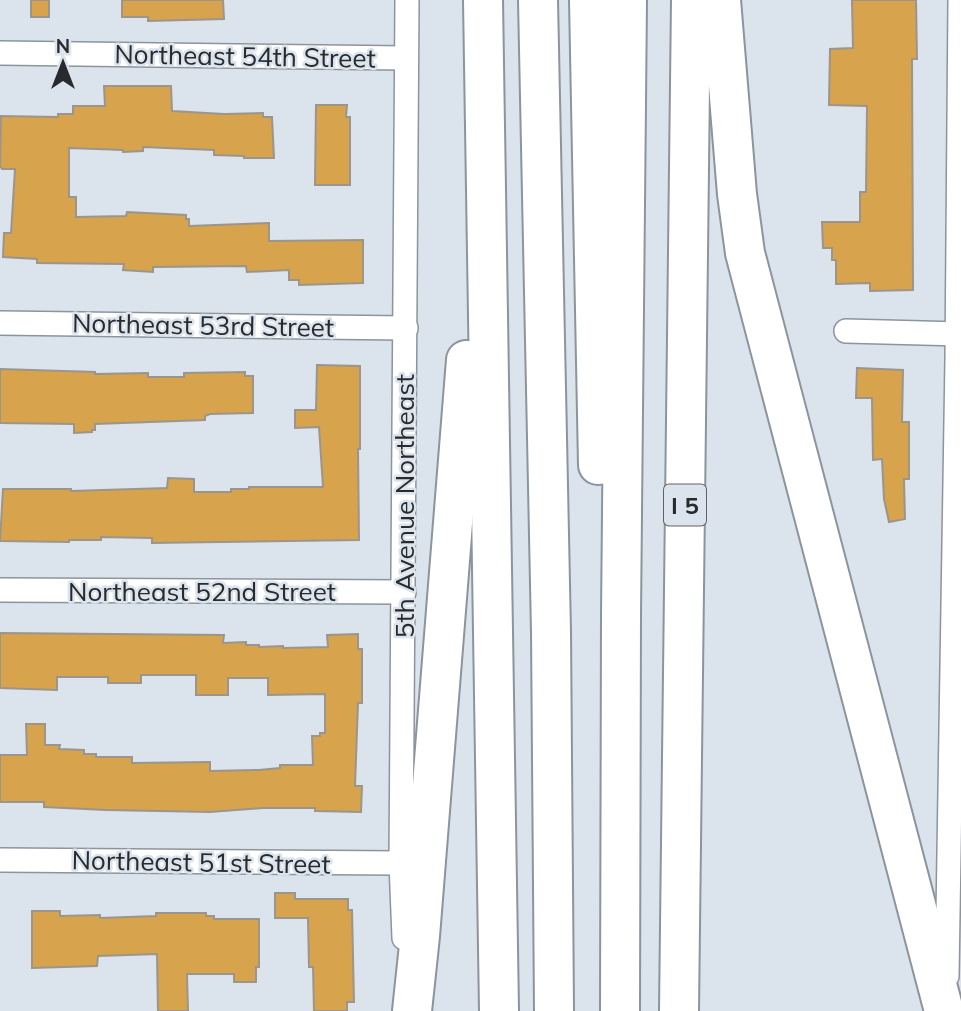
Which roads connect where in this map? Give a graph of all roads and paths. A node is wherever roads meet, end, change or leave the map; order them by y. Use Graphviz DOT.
graph roads {
  1 [pos="407,0"];
  2 [pos="538,0"];
  3 [pos="589,0"];
  4 [pos="627,0"];
  5 [pos="691,0"];
  6 [pos="721,0"];
  7 [pos="960,0"];
  8 [pos="483,8"];
  9 [pos="0,53"];
  10 [pos="406,58"];
  11 [pos="0,323"];
  12 [pos="406,328"];
  13 [pos="846,331"];
  14 [pos="959,334"];
  15 [pos="0,590"];
  16 [pos="404,592"];
  17 [pos="621,616"];
  18 [pos="0,860"];
  19 [pos="401,863"];
  20 [pos="410,1011"];
  21 [pos="499,1011"];
  22 [pos="554,1011"];
  23 [pos="620,1011"];
  24 [pos="679,1011"];
  25 [pos="945,1011"];
  1 -- 10 [label="street, 5th Avenue Northeast"];
  2 -- 22 [label="highway"];
  3 -- 17 [label="highway"];
  4 -- 17 [label="highway"];
  5 -- 24 [label="highway, I 5"];
  6 -- 25 [label="highway"];
  7 -- 14 [label="street"];
  8 -- 20 [label="highway"];
  8 -- 21 [label="highway"];
  9 -- 10 [label="street, Northeast 54th Street"];
  10 -- 12 [label="street, 5th Avenue Northeast"];
  11 -- 12 [label="street, Northeast 53rd Street"];
  12 -- 16 [label="street, 5th Avenue Northeast"];
  13 -- 14 [label="street"];
  14 -- 25 [label="street"];
  15 -- 16 [label="street, Northeast 52nd Street"];
  16 -- 19 [label="street, 5th Avenue Northeast"];
  17 -- 23 [label="highway"];
  18 -- 19 [label="street, Northeast 51st Street"];
  19 -- 20 [label="street, 5th Avenue Northeast"];
}
